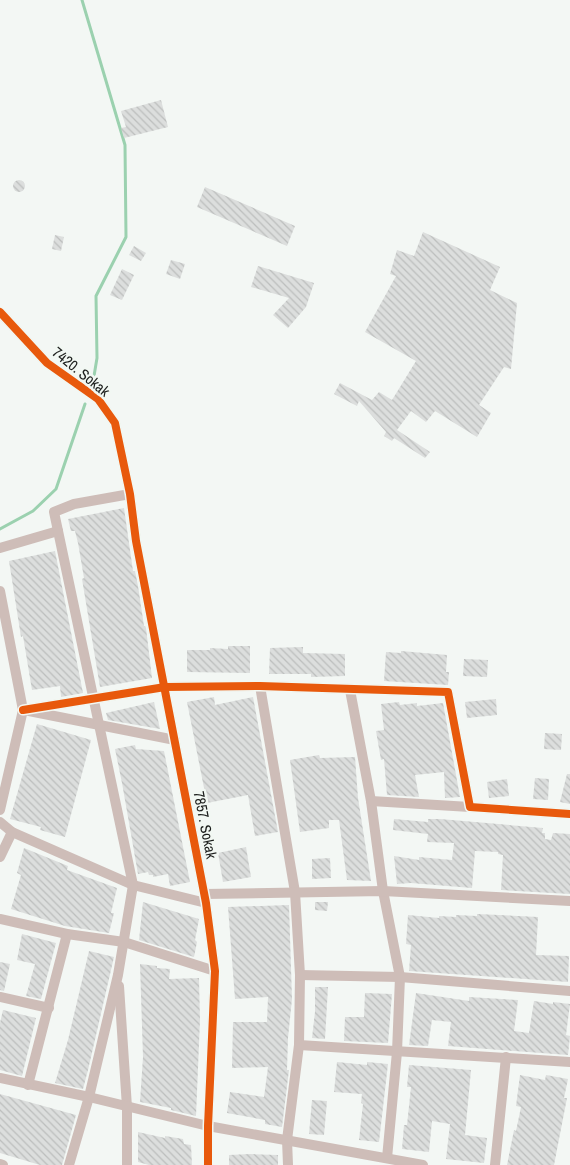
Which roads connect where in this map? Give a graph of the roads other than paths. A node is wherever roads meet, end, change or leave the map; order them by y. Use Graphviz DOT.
graph roads {
  1 [pos="0,312"];
  2 [pos="130,494"];
  3 [pos="58,531"];
  4 [pos="0,548"];
  5 [pos="0,591"];
  6 [pos="260,686"];
  7 [pos="165,687"];
  8 [pos="350,690"];
  9 [pos="93,698"];
  10 [pos="22,710"];
  11 [pos="100,725"];
  12 [pos="175,740"];
  13 [pos="371,801"];
  14 [pos="470,807"];
  15 [pos="0,810"];
  16 [pos="570,814"];
  17 [pos="0,822"];
  18 [pos="12,832"];
  19 [pos="0,857"];
  20 [pos="133,886"];
  21 [pos="383,891"];
  22 [pos="295,892"];
  23 [pos="205,899"];
  24 [pos="570,901"];
  25 [pos="0,919"];
  26 [pos="67,934"];
  27 [pos="124,942"];
  28 [pos="215,971"];
  29 [pos="118,975"];
  30 [pos="300,975"];
  31 [pos="400,977"];
  32 [pos="570,991"];
  33 [pos="0,997"];
  34 [pos="49,1008"];
  35 [pos="299,1045"];
  36 [pos="397,1052"];
  37 [pos="506,1057"];
  38 [pos="570,1062"];
  39 [pos="0,1078"];
  40 [pos="28,1085"];
  41 [pos="89,1097"];
  42 [pos="127,1107"];
  43 [pos="208,1126"];
  44 [pos="287,1140"];
  45 [pos="387,1158"];
  46 [pos="69,1165"];
  47 [pos="127,1165"];
  48 [pos="208,1165"];
  49 [pos="288,1165"];
  50 [pos="423,1165"];
  51 [pos="495,1165"];
  1 -- 2 [label="street, 7420. Sokak"];
  2 -- 3 [label="street"];
  2 -- 7 [label="street, 7857. Sokak"];
  3 -- 4 [label="street"];
  3 -- 9 [label="street"];
  5 -- 10 [label="street"];
  6 -- 7 [label="street"];
  6 -- 8 [label="street"];
  6 -- 22 [label="street"];
  7 -- 9 [label="street"];
  7 -- 12 [label="street, 7857. Sokak"];
  8 -- 13 [label="street"];
  8 -- 14 [label="street"];
  9 -- 10 [label="street"];
  9 -- 11 [label="street"];
  10 -- 11 [label="street"];
  10 -- 15 [label="street"];
  11 -- 12 [label="street"];
  11 -- 20 [label="street"];
  12 -- 23 [label="street, 7857. Sokak"];
  13 -- 14 [label="street"];
  13 -- 21 [label="street"];
  14 -- 16 [label="street"];
  17 -- 18 [label="street"];
  18 -- 19 [label="street"];
  18 -- 20 [label="street"];
  20 -- 23 [label="street"];
  20 -- 27 [label="street"];
  21 -- 22 [label="street"];
  21 -- 24 [label="street"];
  21 -- 31 [label="street"];
  22 -- 23 [label="street"];
  22 -- 30 [label="street"];
  23 -- 28 [label="street, 7857. Sokak"];
  25 -- 26 [label="street"];
  26 -- 27 [label="street"];
  26 -- 34 [label="street"];
  27 -- 28 [label="street"];
  27 -- 29 [label="street"];
  28 -- 43 [label="street, 7857. Sokak"];
  29 -- 41 [label="street"];
  29 -- 42 [label="street"];
  30 -- 31 [label="street"];
  30 -- 35 [label="street"];
  31 -- 32 [label="street"];
  31 -- 36 [label="street"];
  33 -- 34 [label="street"];
  34 -- 40 [label="street"];
  35 -- 36 [label="street"];
  35 -- 44 [label="street"];
  36 -- 37 [label="street"];
  36 -- 45 [label="street"];
  37 -- 38 [label="street"];
  37 -- 51 [label="street"];
  39 -- 40 [label="street"];
  40 -- 41 [label="street"];
  41 -- 42 [label="street"];
  41 -- 46 [label="street"];
  42 -- 43 [label="street"];
  42 -- 47 [label="street"];
  43 -- 44 [label="street"];
  43 -- 48 [label="street, 7857. Sokak"];
  44 -- 45 [label="street"];
  44 -- 49 [label="street"];
  45 -- 50 [label="street"];
}
